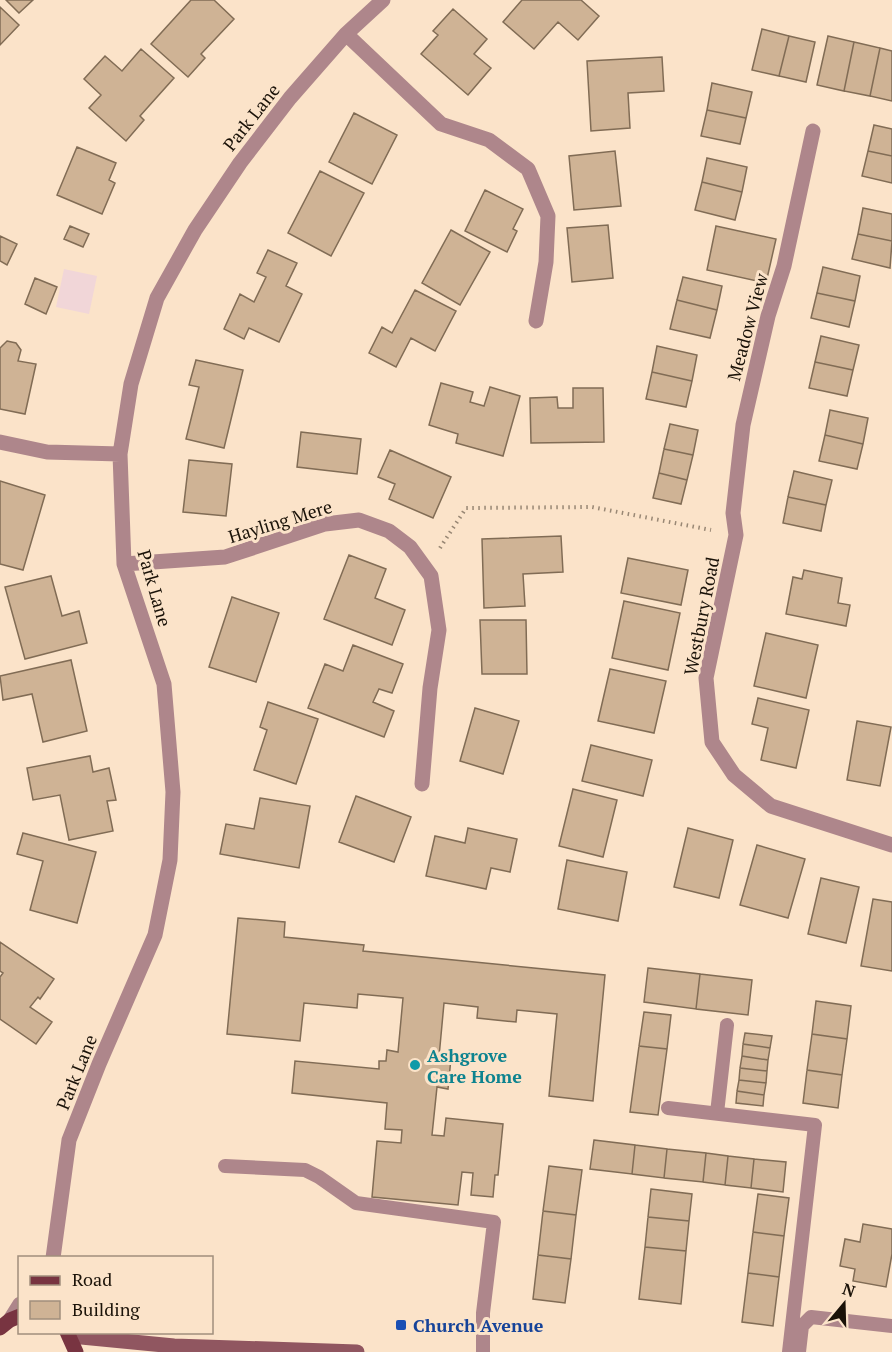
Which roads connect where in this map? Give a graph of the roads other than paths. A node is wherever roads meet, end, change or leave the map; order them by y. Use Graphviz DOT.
graph roads {
  1 [pos="382,0"];
  2 [pos="346,34"];
  3 [pos="813,131"];
  4 [pos="536,321"];
  5 [pos="0,442"];
  6 [pos="120,454"];
  7 [pos="736,535"];
  8 [pos="124,564"];
  9 [pos="422,784"];
  10 [pos="892,845"];
  11 [pos="727,1025"];
  12 [pos="668,1107"];
  13 [pos="717,1113"];
  14 [pos="225,1166"];
  15 [pos="51,1254"];
  16 [pos="18,1307"];
  17 [pos="10,1321"];
  18 [pos="892,1326"];
  19 [pos="69,1334"];
  20 [pos="174,1346"];
  21 [pos="76,1352"];
  22 [pos="152,1352"];
  23 [pos="357,1352"];
  24 [pos="483,1352"];
  25 [pos="789,1352"];
  26 [pos="799,1352"];
  1 -- 2 [label="street, Park Lane"];
  2 -- 4 [label="street"];
  2 -- 6 [label="street, Park Lane"];
  3 -- 7 [label="street, Meadow View"];
  5 -- 6 [label="street"];
  6 -- 8 [label="street, Park Lane"];
  7 -- 10 [label="street, Westbury Road"];
  8 -- 9 [label="street, Hayling Mere"];
  8 -- 15 [label="street, Park Lane"];
  11 -- 13 [label="lane"];
  12 -- 13 [label="lane"];
  13 -- 25 [label="lane"];
  14 -- 24 [label="lane"];
  16 -- 17 [label="street"];
  18 -- 26 [label="lane"];
  19 -- 20 [label="street"];
  19 -- 21 [label="main road"];
  20 -- 22 [label="street"];
  20 -- 23 [label="street"];
}
